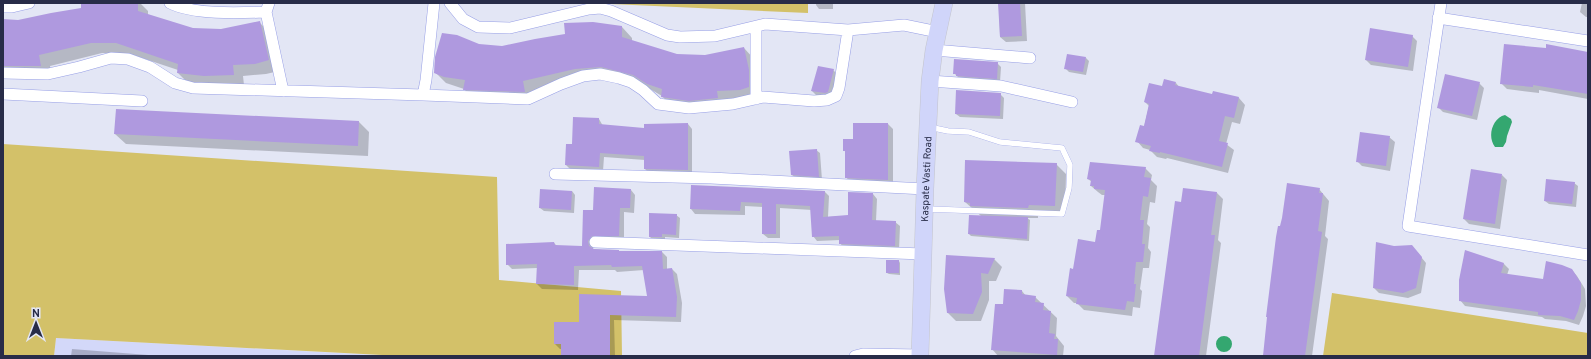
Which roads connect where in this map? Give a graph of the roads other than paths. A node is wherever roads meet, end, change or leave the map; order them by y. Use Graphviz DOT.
graph roads {
  1 [pos="29,3"];
  2 [pos="170,3"];
  3 [pos="434,3"];
  4 [pos="450,3"];
  5 [pos="944,3"];
  6 [pos="1441,3"];
  7 [pos="3,7"];
  8 [pos="268,8"];
  9 [pos="1438,18"];
  10 [pos="756,27"];
  11 [pos="848,30"];
  12 [pos="938,32"];
  13 [pos="1588,42"];
  14 [pos="934,50"];
  15 [pos="1030,58"];
  16 [pos="3,73"];
  17 [pos="930,81"];
  18 [pos="283,92"];
  19 [pos="3,94"];
  20 [pos="423,95"];
  21 [pos="756,99"];
  22 [pos="142,101"];
  23 [pos="1072,102"];
  24 [pos="929,127"];
  25 [pos="555,174"];
  26 [pos="925,189"];
  27 [pos="924,209"];
  28 [pos="595,242"];
  29 [pos="923,254"];
  30 [pos="1588,255"];
  31 [pos="855,356"];
  32 [pos="920,356"];
  1 -- 7 [label="street"];
  2 -- 8 [label="street"];
  3 -- 20 [label="street"];
  4 -- 10 [label="street"];
  5 -- 12 [label="main road, Kaspate Vasti Road"];
  6 -- 9 [label="street"];
  8 -- 18 [label="street"];
  9 -- 13 [label="street"];
  9 -- 30 [label="street"];
  10 -- 11 [label="street"];
  10 -- 21 [label="street"];
  11 -- 12 [label="street"];
  11 -- 21 [label="street"];
  12 -- 14 [label="main road, Kaspate Vasti Road"];
  14 -- 15 [label="street"];
  14 -- 17 [label="main road, Kaspate Vasti Road"];
  16 -- 18 [label="street"];
  17 -- 23 [label="street"];
  17 -- 24 [label="main road, Kaspate Vasti Road"];
  18 -- 20 [label="street"];
  19 -- 22 [label="street"];
  20 -- 21 [label="street"];
  24 -- 26 [label="main road, Kaspate Vasti Road"];
  24 -- 27 [label="lane"];
  25 -- 26 [label="street"];
  26 -- 27 [label="main road, Kaspate Vasti Road"];
  27 -- 29 [label="main road, Kaspate Vasti Road"];
  28 -- 29 [label="street"];
  29 -- 32 [label="main road, Kaspate Vasti Road"];
  31 -- 32 [label="street"];
}
